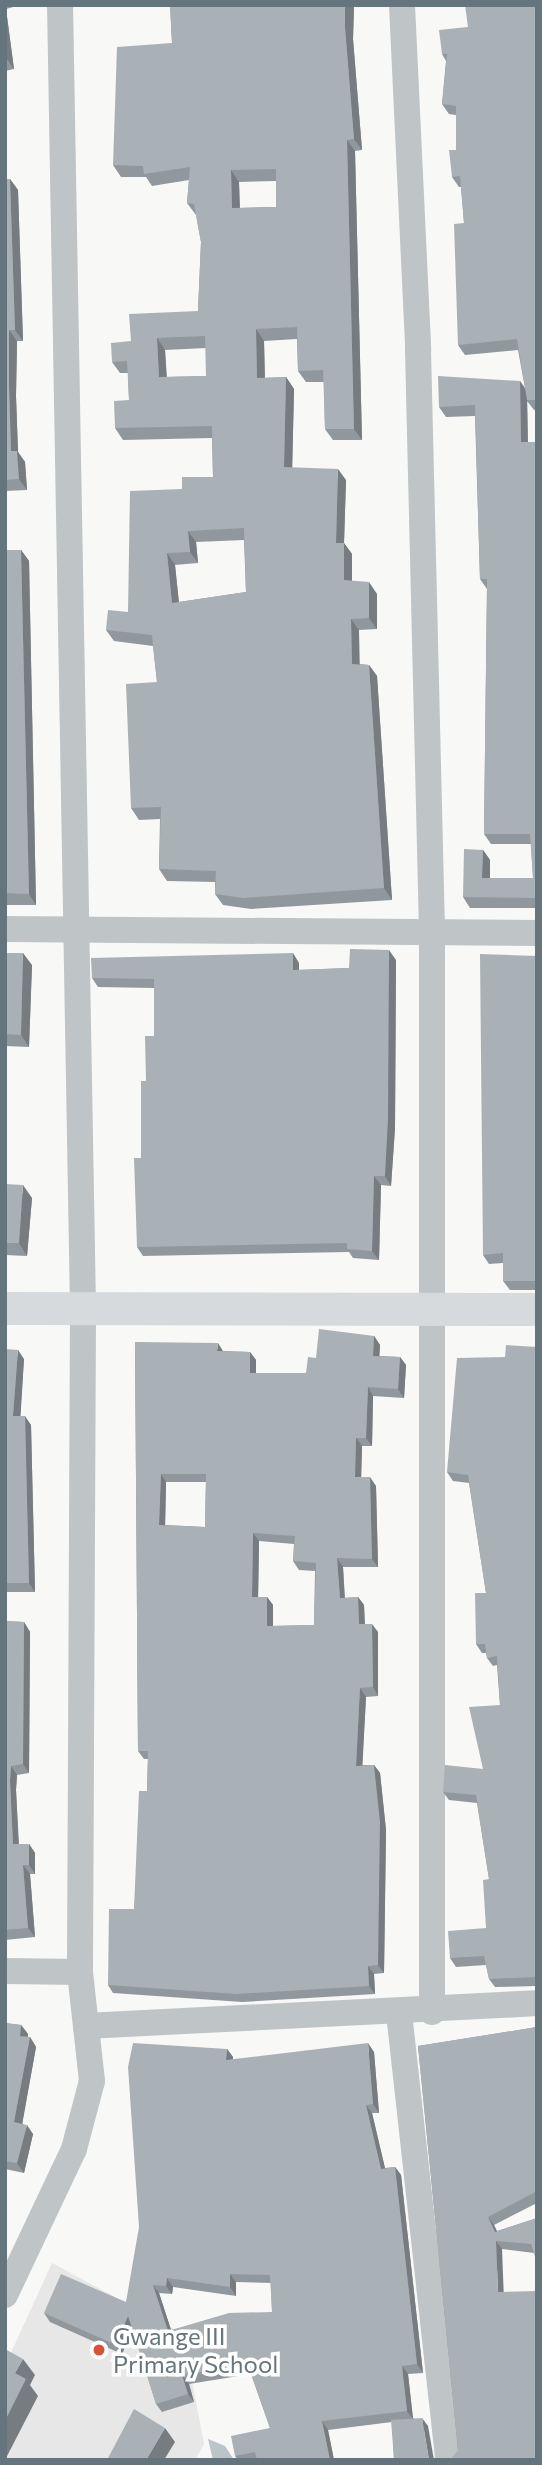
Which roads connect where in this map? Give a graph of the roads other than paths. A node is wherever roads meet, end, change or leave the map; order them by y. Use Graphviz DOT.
graph roads {
  1 [pos="60,5"];
  2 [pos="402,5"];
  3 [pos="5,929"];
  4 [pos="76,930"];
  5 [pos="432,932"];
  6 [pos="537,933"];
  7 [pos="5,1308"];
  8 [pos="83,1308"];
  9 [pos="432,1308"];
  10 [pos="537,1308"];
  11 [pos="5,1971"];
  12 [pos="80,1972"];
  13 [pos="537,2003"];
  14 [pos="432,2012"];
  15 [pos="400,2013"];
  16 [pos="86,2026"];
  17 [pos="5,2295"];
  18 [pos="448,2460"];
  1 -- 4 [label="street"];
  2 -- 5 [label="street"];
  3 -- 4 [label="street"];
  4 -- 5 [label="street"];
  4 -- 8 [label="street"];
  5 -- 6 [label="street"];
  5 -- 9 [label="street"];
  7 -- 8 [label="main road"];
  8 -- 9 [label="main road"];
  8 -- 12 [label="street"];
  9 -- 10 [label="main road"];
  9 -- 14 [label="street"];
  11 -- 12 [label="street"];
  12 -- 16 [label="street"];
  13 -- 14 [label="street"];
  14 -- 15 [label="street"];
  15 -- 16 [label="street"];
  15 -- 18 [label="street"];
  16 -- 17 [label="street"];
}
